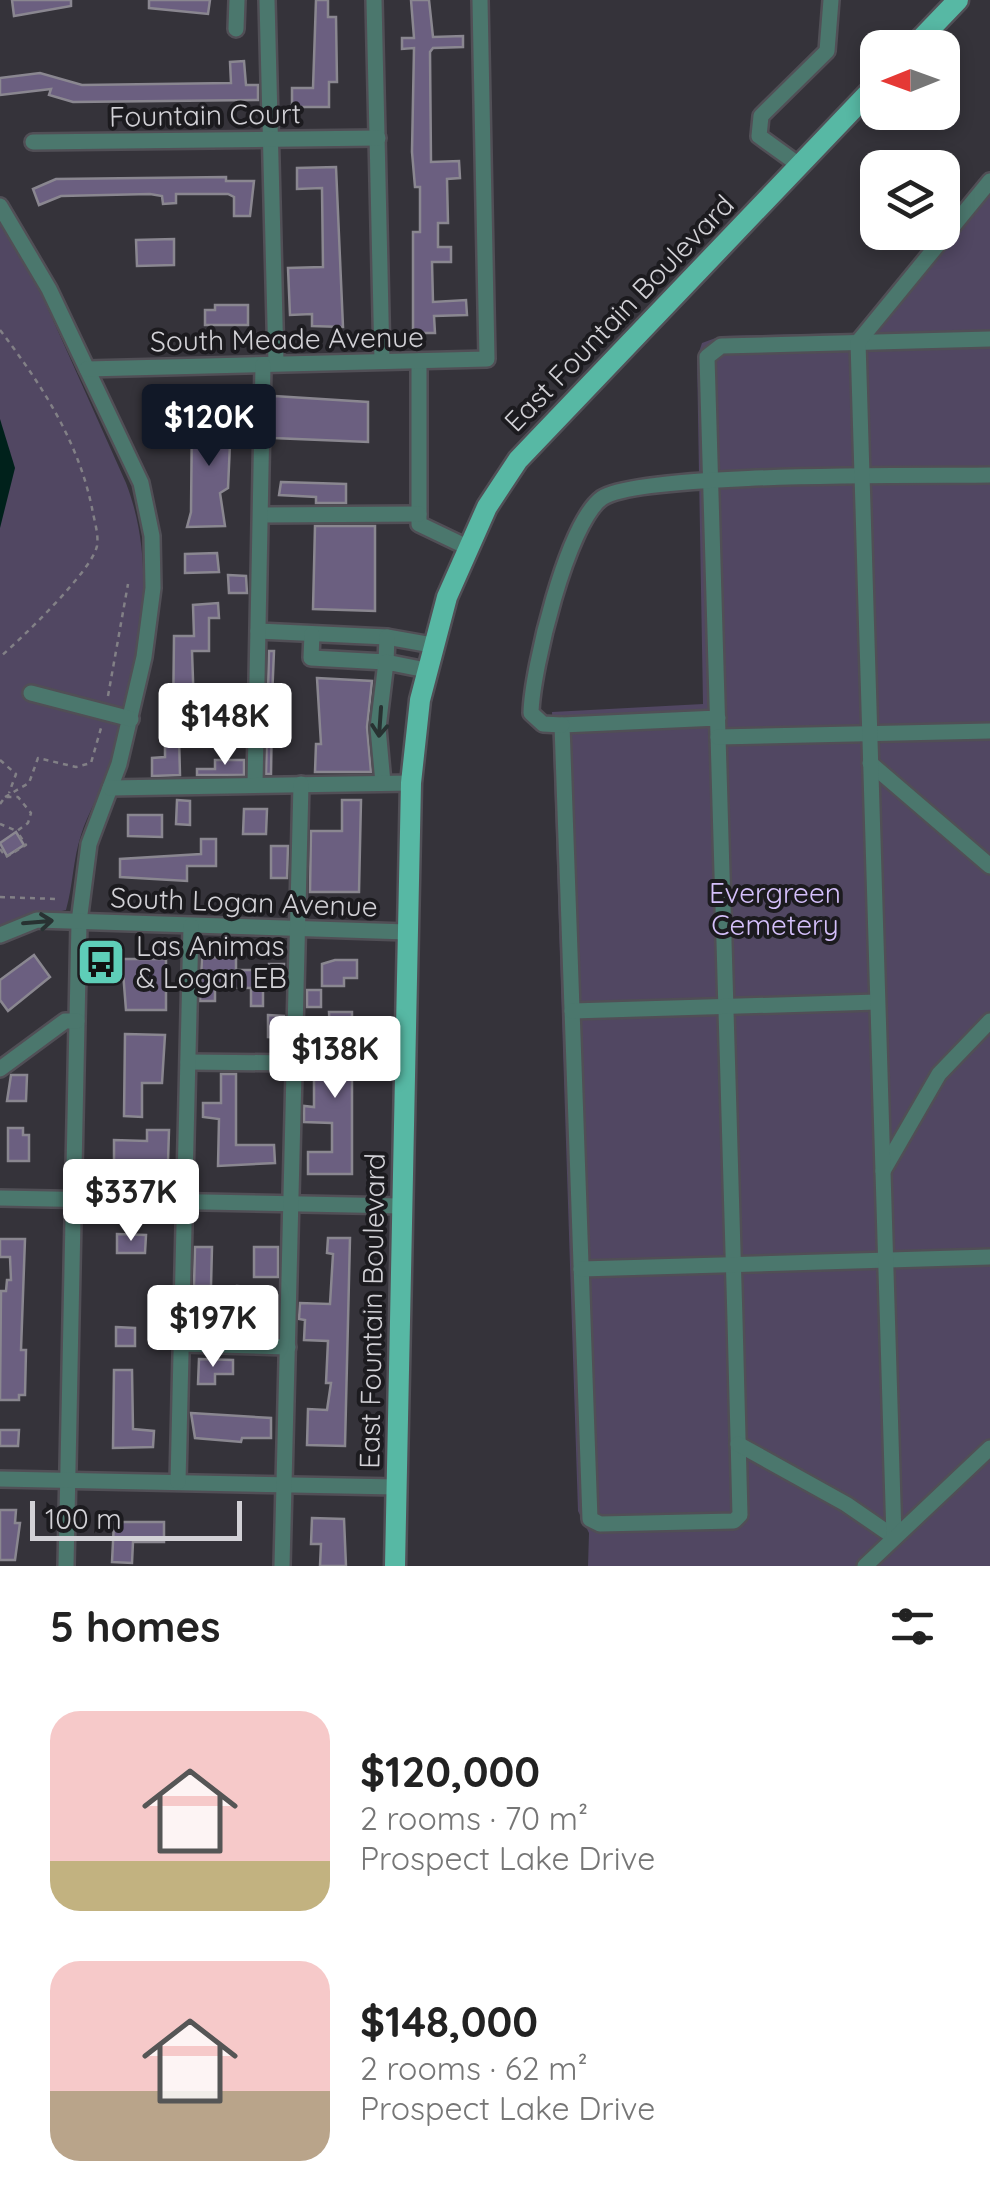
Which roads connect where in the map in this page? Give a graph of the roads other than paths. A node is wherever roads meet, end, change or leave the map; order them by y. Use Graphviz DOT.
graph roads {
  1 [pos="236,0"];
  2 [pos="268,0"];
  3 [pos="374,0"];
  4 [pos="480,0"];
  5 [pos="832,0"];
  6 [pos="958,0"];
  7 [pos="236,29"];
  8 [pos="929,30"];
  9 [pos="860,101"];
  10 [pos="378,138"];
  11 [pos="271,139"];
  12 [pos="33,142"];
  13 [pos="799,164"];
  14 [pos="990,181"];
  15 [pos="0,206"];
  16 [pos="990,339"];
  17 [pos="858,342"];
  18 [pos="382,361"];
  19 [pos="419,361"];
  20 [pos="270,364"];
  21 [pos="87,369"];
  22 [pos="990,475"];
  23 [pos="862,478"];
  24 [pos="711,482"];
  25 [pos="419,514"];
  26 [pos="260,515"];
  27 [pos="467,547"];
  28 [pos="258,632"];
  29 [pos="312,634"];
  30 [pos="387,637"];
  31 [pos="432,645"];
  32 [pos="386,662"];
  33 [pos="426,670"];
  34 [pos="31,693"];
  35 [pos="718,718"];
  36 [pos="130,719"];
  37 [pos="562,725"];
  38 [pos="990,731"];
  39 [pos="870,734"];
  40 [pos="718,737"];
  41 [pos="870,763"];
  42 [pos="384,783"];
  43 [pos="411,783"];
  44 [pos="301,784"];
  45 [pos="255,785"];
  46 [pos="110,788"];
  47 [pos="990,866"];
  48 [pos="79,922"];
  49 [pos="190,926"];
  50 [pos="298,930"];
  51 [pos="407,932"];
  52 [pos="0,935"];
  53 [pos="878,1002"];
  54 [pos="726,1006"];
  55 [pos="572,1010"];
  56 [pos="77,1021"];
  57 [pos="990,1021"];
  58 [pos="188,1062"];
  59 [pos="294,1063"];
  60 [pos="0,1069"];
  61 [pos="882,1172"];
  62 [pos="0,1198"];
  63 [pos="73,1199"];
  64 [pos="186,1202"];
  65 [pos="292,1204"];
  66 [pos="401,1206"];
  67 [pos="990,1256"];
  68 [pos="885,1260"];
  69 [pos="733,1265"];
  70 [pos="581,1269"];
  71 [pos="183,1344"];
  72 [pos="288,1346"];
  73 [pos="738,1444"];
  74 [pos="990,1448"];
  75 [pos="0,1479"];
  76 [pos="68,1480"];
  77 [pos="178,1482"];
  78 [pos="284,1484"];
  79 [pos="396,1486"];
  80 [pos="894,1537"];
  81 [pos="66,1566"];
  82 [pos="282,1566"];
  83 [pos="395,1566"];
  84 [pos="865,1566"];
  1 -- 7 [label="street"];
  2 -- 11 [label="street"];
  3 -- 10 [label="street"];
  4 -- 19 [label="street, South Meade Avenue"];
  5 -- 13 [label="street"];
  6 -- 8 [label="main road"];
  9 -- 13 [label="main road, East Fountain Boulevard"];
  10 -- 11 [label="street, Fountain Court"];
  10 -- 18 [label="street"];
  11 -- 12 [label="street, Fountain Court"];
  11 -- 20 [label="street"];
  13 -- 27 [label="main road, East Fountain Boulevard"];
  14 -- 17 [label="street"];
  15 -- 21 [label="street"];
  16 -- 17 [label="street"];
  17 -- 23 [label="street"];
  17 -- 24 [label="street"];
  18 -- 19 [label="street, South Meade Avenue"];
  18 -- 20 [label="street, South Meade Avenue"];
  19 -- 25 [label="street"];
  20 -- 21 [label="street, South Meade Avenue"];
  20 -- 26 [label="street"];
  21 -- 36 [label="street"];
  22 -- 23 [label="street"];
  23 -- 24 [label="street"];
  23 -- 39 [label="street"];
  24 -- 35 [label="street"];
  24 -- 37 [label="street"];
  25 -- 26 [label="street"];
  25 -- 27 [label="street"];
  26 -- 28 [label="street"];
  27 -- 31 [label="main road, East Fountain Boulevard"];
  28 -- 29 [label="street"];
  28 -- 45 [label="street"];
  29 -- 30 [label="street"];
  29 -- 32 [label="street"];
  30 -- 31 [label="street"];
  30 -- 32 [label="street"];
  31 -- 33 [label="main road, East Fountain Boulevard"];
  32 -- 33 [label="street"];
  32 -- 42 [label="street, one-way"];
  33 -- 43 [label="main road, East Fountain Boulevard"];
  34 -- 36 [label="street"];
  35 -- 37 [label="street"];
  35 -- 40 [label="street"];
  36 -- 46 [label="street"];
  37 -- 55 [label="street"];
  38 -- 39 [label="street"];
  39 -- 40 [label="street"];
  39 -- 41 [label="street"];
  40 -- 54 [label="street"];
  41 -- 47 [label="street"];
  41 -- 53 [label="street"];
  42 -- 43 [label="street"];
  42 -- 44 [label="street"];
  43 -- 51 [label="main road, East Fountain Boulevard"];
  44 -- 45 [label="street"];
  44 -- 50 [label="street"];
  45 -- 46 [label="street"];
  46 -- 48 [label="street"];
  48 -- 49 [label="street, South Logan Avenue"];
  52 -- 48 [label="street, South Logan Avenue, one-way"];
  48 -- 56 [label="street"];
  49 -- 50 [label="street, South Logan Avenue"];
  49 -- 58 [label="street"];
  50 -- 51 [label="street, South Logan Avenue"];
  50 -- 59 [label="street"];
  51 -- 66 [label="main road, East Fountain Boulevard"];
  53 -- 54 [label="street"];
  53 -- 61 [label="street"];
  54 -- 55 [label="street"];
  54 -- 69 [label="street"];
  55 -- 70 [label="street"];
  56 -- 60 [label="street"];
  56 -- 63 [label="street"];
  57 -- 61 [label="street"];
  58 -- 59 [label="street"];
  58 -- 64 [label="street"];
  59 -- 65 [label="street"];
  61 -- 68 [label="street"];
  62 -- 63 [label="street"];
  63 -- 64 [label="street"];
  63 -- 76 [label="street"];
  64 -- 65 [label="street"];
  64 -- 71 [label="street"];
  65 -- 66 [label="street"];
  65 -- 72 [label="street"];
  66 -- 79 [label="main road, East Fountain Boulevard"];
  67 -- 68 [label="street"];
  68 -- 69 [label="street"];
  68 -- 80 [label="street"];
  69 -- 70 [label="street"];
  69 -- 73 [label="street"];
  70 -- 73 [label="street"];
  71 -- 72 [label="street"];
  71 -- 77 [label="street"];
  72 -- 78 [label="street"];
  73 -- 80 [label="street"];
  74 -- 80 [label="street"];
  75 -- 76 [label="street"];
  76 -- 77 [label="street"];
  76 -- 81 [label="street"];
  77 -- 78 [label="street"];
  78 -- 79 [label="street"];
  78 -- 82 [label="street"];
  79 -- 83 [label="main road, East Fountain Boulevard"];
  80 -- 84 [label="street"];
}
